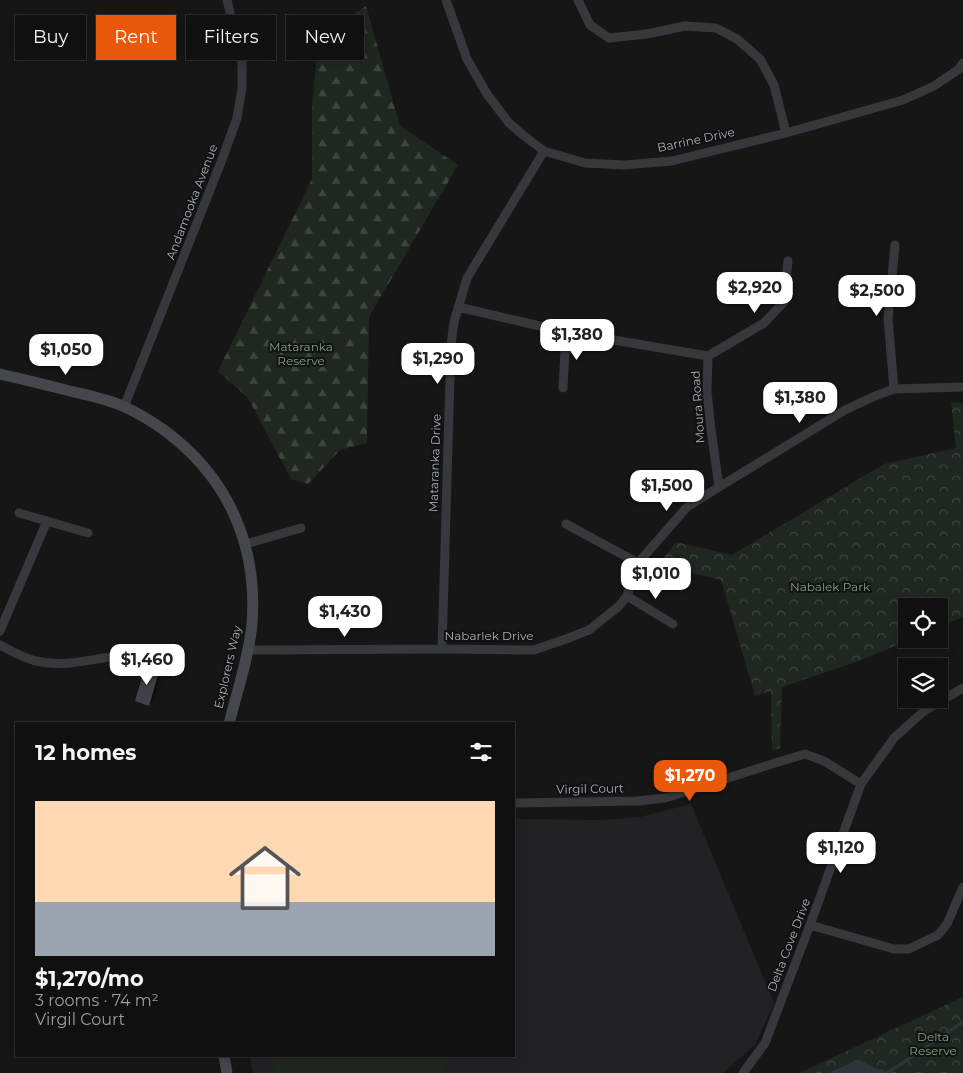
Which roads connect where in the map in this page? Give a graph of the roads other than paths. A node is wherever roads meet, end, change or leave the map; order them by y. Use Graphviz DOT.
graph roads {
  1 [pos="227,0"];
  2 [pos="446,0"];
  3 [pos="578,0"];
  4 [pos="962,69"];
  5 [pos="786,133"];
  6 [pos="544,151"];
  7 [pos="895,245"];
  8 [pos="788,261"];
  9 [pos="458,307"];
  10 [pos="566,332"];
  11 [pos="708,356"];
  12 [pos="0,374"];
  13 [pos="963,387"];
  14 [pos="563,388"];
  15 [pos="894,389"];
  16 [pos="124,407"];
  17 [pos="719,487"];
  18 [pos="19,513"];
  19 [pos="47,521"];
  20 [pos="566,524"];
  21 [pos="301,528"];
  22 [pos="88,533"];
  23 [pos="246,544"];
  24 [pos="638,563"];
  25 [pos="627,596"];
  26 [pos="673,624"];
  27 [pos="0,631"];
  28 [pos="0,645"];
  29 [pos="442,649"];
  30 [pos="248,650"];
  31 [pos="109,657"];
  32 [pos="963,688"];
  33 [pos="230,722"];
  34 [pos="861,784"];
  35 [pos="515,803"];
  36 [pos="963,887"];
  37 [pos="810,925"];
  38 [pos="224,1057"];
  39 [pos="226,1073"];
  40 [pos="743,1073"];
  1 -- 16 [label="street, Andamooka Avenue"];
  2 -- 6 [label="street, Barrine Drive"];
  3 -- 5 [label="street"];
  4 -- 5 [label="street, Barrine Drive"];
  5 -- 6 [label="street, Barrine Drive"];
  6 -- 9 [label="street, Mataranka Drive"];
  7 -- 15 [label="street"];
  8 -- 11 [label="street"];
  9 -- 10 [label="street"];
  9 -- 29 [label="street, Mataranka Drive"];
  10 -- 11 [label="street"];
  10 -- 14 [label="street"];
  11 -- 17 [label="street, Moura Road"];
  12 -- 16 [label="street, Explorers Way"];
  13 -- 15 [label="street, Nabarlek Drive"];
  15 -- 17 [label="street, Nabarlek Drive"];
  16 -- 23 [label="street, Explorers Way"];
  17 -- 24 [label="street, Nabarlek Drive"];
  18 -- 19 [label="street"];
  19 -- 22 [label="street"];
  19 -- 27 [label="street"];
  20 -- 24 [label="street"];
  21 -- 23 [label="street"];
  23 -- 30 [label="street, Explorers Way"];
  24 -- 25 [label="street, Nabarlek Drive"];
  25 -- 26 [label="street"];
  25 -- 29 [label="street, Nabarlek Drive"];
  28 -- 31 [label="street"];
  29 -- 30 [label="street, Nabarlek Drive"];
  30 -- 33 [label="street, Explorers Way"];
  32 -- 34 [label="street, Delta Cove Drive"];
  34 -- 35 [label="street, Virgil Court"];
  34 -- 37 [label="street, Delta Cove Drive"];
  36 -- 37 [label="street"];
  37 -- 40 [label="street, Delta Cove Drive"];
  38 -- 39 [label="street"];
}
